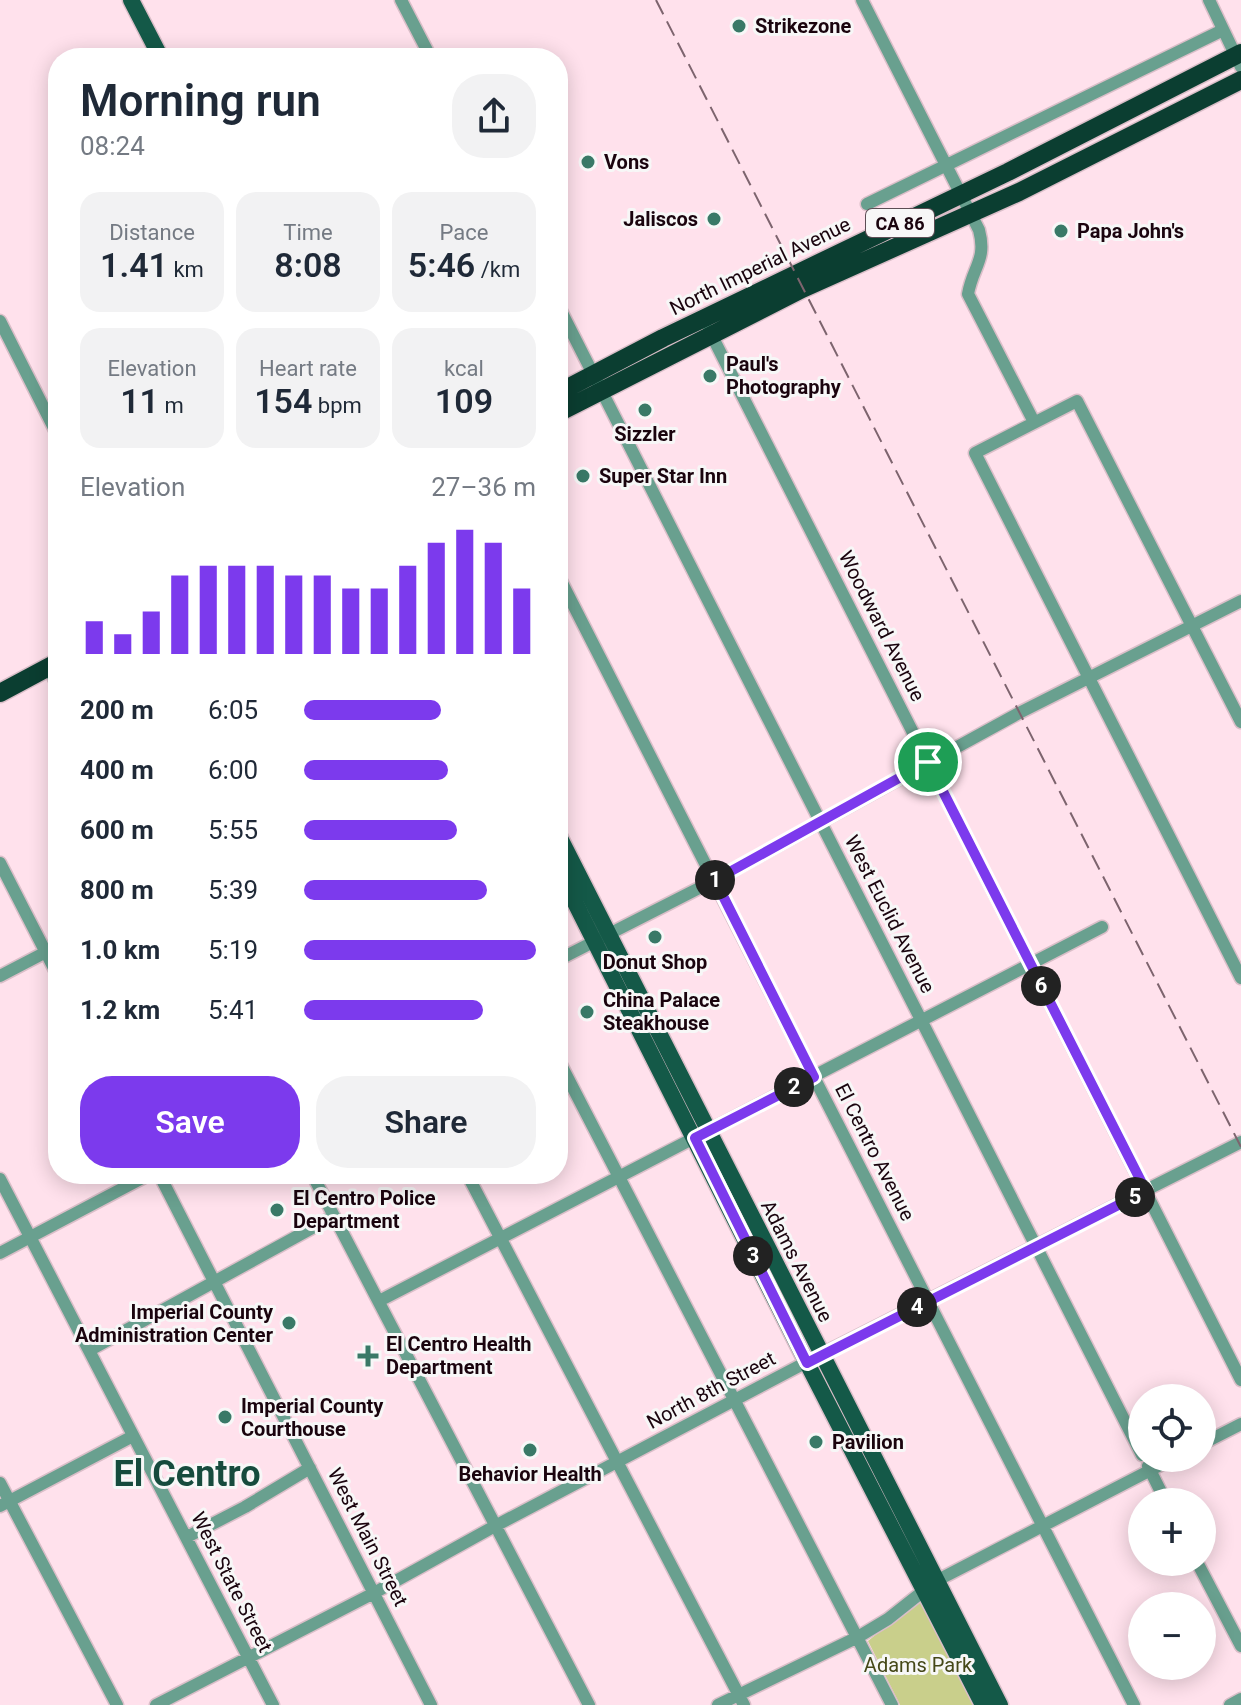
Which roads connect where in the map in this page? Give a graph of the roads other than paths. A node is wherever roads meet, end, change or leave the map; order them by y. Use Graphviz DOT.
graph roads {
  1 [pos="122,0"];
  2 [pos="131,0"];
  3 [pos="401,0"];
  4 [pos="862,0"];
  5 [pos="1209,0"];
  6 [pos="1223,30"];
  7 [pos="149,48"];
  8 [pos="151,48"];
  9 [pos="426,48"];
  10 [pos="1239,59"];
  11 [pos="1241,80"];
  12 [pos="947,167"];
  13 [pos="961,194"];
  14 [pos="867,204"];
  15 [pos="971,214"];
  16 [pos="0,321"];
  17 [pos="568,324"];
  18 [pos="708,327"];
  19 [pos="598,383"];
  20 [pos="568,390"];
  21 [pos="568,406"];
  22 [pos="48,416"];
  23 [pos="1034,422"];
  24 [pos="568,594"];
  25 [pos="1241,601"];
  26 [pos="1192,626"];
  27 [pos="48,668"];
  28 [pos="1089,677"];
  29 [pos="0,693"];
  30 [pos="1241,722"];
  31 [pos="928,762"];
  32 [pos="821,820"];
  33 [pos="568,857"];
  34 [pos="0,863"];
  35 [pos="715,880"];
  36 [pos="568,884"];
  37 [pos="1102,927"];
  38 [pos="602,936"];
  39 [pos="46,952"];
  40 [pos="568,955"];
  41 [pos="48,956"];
  42 [pos="1030,964"];
  43 [pos="0,976"];
  44 [pos="1241,978"];
  45 [pos="922,1022"];
  46 [pos="814,1077"];
  47 [pos="568,1078"];
  48 [pos="702,1134"];
  49 [pos="1241,1142"];
  50 [pos="620,1178"];
  51 [pos="0,1179"];
  52 [pos="131,1184"];
  53 [pos="164,1184"];
  54 [pos="317,1184"];
  55 [pos="472,1184"];
  56 [pos="1146,1191"];
  57 [pos="334,1216"];
  58 [pos="30,1237"];
  59 [pos="500,1240"];
  60 [pos="1038,1246"];
  61 [pos="0,1253"];
  62 [pos="215,1283"];
  63 [pos="379,1301"];
  64 [pos="928,1301"];
  65 [pos="90,1350"];
  66 [pos="822,1354"];
  67 [pos="807,1363"];
  68 [pos="1241,1380"];
  69 [pos="733,1401"];
  70 [pos="1241,1424"];
  71 [pos="1128,1427"];
  72 [pos="133,1436"];
  73 [pos="1216,1437"];
  74 [pos="617,1462"];
  75 [pos="310,1468"];
  76 [pos="1128,1472"];
  77 [pos="0,1483"];
  78 [pos="5,1503"];
  79 [pos="495,1526"];
  80 [pos="1041,1526"];
  81 [pos="187,1537"];
  82 [pos="1204,1576"];
  83 [pos="930,1586"];
  84 [pos="374,1593"];
  85 [pos="858,1637"];
  86 [pos="1241,1646"];
  87 [pos="248,1656"];
  88 [pos="1241,1699"];
  89 [pos="742,1700"];
  90 [pos="117,1705"];
  91 [pos="156,1705"];
  92 [pos="273,1705"];
  93 [pos="431,1705"];
  94 [pos="589,1705"];
  95 [pos="718,1705"];
  96 [pos="892,1705"];
  97 [pos="983,1705"];
  98 [pos="1000,1705"];
  99 [pos="1134,1705"];
  100 [pos="1230,1705"];
  1 -- 7 [label="main road"];
  2 -- 8 [label="main road"];
  3 -- 9 [label="street"];
  4 -- 12 [label="street"];
  5 -- 6 [label="street"];
  6 -- 10 [label="street"];
  6 -- 12 [label="street"];
  10 -- 13 [label="highway, North Imperial Avenue / CA 86"];
  11 -- 15 [label="highway, North Imperial Avenue / CA 86"];
  12 -- 13 [label="street"];
  12 -- 14 [label="street"];
  13 -- 15 [label="street"];
  13 -- 18 [label="highway, North Imperial Avenue / CA 86"];
  15 -- 18 [label="highway, North Imperial Avenue / CA 86"];
  15 -- 23 [label="street"];
  16 -- 22 [label="street"];
  17 -- 19 [label="street, West Euclid Avenue"];
  18 -- 19 [label="highway, North Imperial Avenue / CA 86"];
  18 -- 31 [label="street, Woodward Avenue"];
  19 -- 20 [label="highway, North Imperial Avenue / CA 86"];
  19 -- 21 [label="highway, North Imperial Avenue / CA 86"];
  19 -- 32 [label="street, West Euclid Avenue"];
  23 -- 26 [label="street"];
  23 -- 28 [label="street"];
  24 -- 35 [label="street, El Centro Avenue"];
  25 -- 26 [label="street"];
  26 -- 28 [label="street"];
  26 -- 30 [label="street"];
  27 -- 29 [label="highway"];
  28 -- 31 [label="street"];
  28 -- 44 [label="street"];
  31 -- 32 [label="street"];
  31 -- 42 [label="street, Woodward Avenue"];
  32 -- 35 [label="street"];
  32 -- 45 [label="street, West Euclid Avenue"];
  33 -- 38 [label="main road, Adams Avenue"];
  34 -- 39 [label="street"];
  35 -- 38 [label="street"];
  35 -- 46 [label="street, El Centro Avenue"];
  36 -- 38 [label="main road, Adams Avenue"];
  37 -- 42 [label="street"];
  38 -- 40 [label="street"];
  38 -- 48 [label="main road, Adams Avenue"];
  39 -- 41 [label="street"];
  39 -- 43 [label="street"];
  42 -- 45 [label="street"];
  42 -- 56 [label="street, Woodward Avenue"];
  45 -- 46 [label="street"];
  45 -- 60 [label="street, West Euclid Avenue"];
  46 -- 48 [label="street"];
  46 -- 64 [label="street, El Centro Avenue"];
  47 -- 50 [label="street"];
  48 -- 50 [label="street"];
  48 -- 66 [label="main road, Adams Avenue"];
  48 -- 67 [label="main road, Adams Avenue"];
  49 -- 56 [label="street, North 8th Street"];
  50 -- 59 [label="street"];
  50 -- 69 [label="street"];
  51 -- 58 [label="street, West State Street"];
  52 -- 58 [label="street"];
  53 -- 62 [label="street, West Main Street"];
  54 -- 57 [label="street"];
  55 -- 59 [label="street"];
  56 -- 60 [label="street, North 8th Street"];
  56 -- 68 [label="street, Woodward Avenue"];
  57 -- 62 [label="street"];
  57 -- 63 [label="street"];
  58 -- 61 [label="street"];
  58 -- 65 [label="street, West State Street"];
  59 -- 63 [label="street"];
  59 -- 74 [label="street"];
  60 -- 64 [label="street, North 8th Street"];
  60 -- 71 [label="street, West Euclid Avenue"];
  62 -- 65 [label="street"];
  62 -- 75 [label="street, West Main Street"];
  63 -- 79 [label="street"];
  64 -- 66 [label="street, North 8th Street"];
  64 -- 80 [label="street, El Centro Avenue"];
  65 -- 72 [label="street, West State Street"];
  66 -- 67 [label="street, North 8th Street"];
  66 -- 83 [label="main road, Adams Avenue"];
  67 -- 69 [label="street, North 8th Street"];
  67 -- 83 [label="main road, Adams Avenue"];
  69 -- 74 [label="street, North 8th Street"];
  69 -- 85 [label="street"];
  70 -- 73 [label="street"];
  72 -- 78 [label="street"];
  72 -- 81 [label="street, West State Street"];
  74 -- 79 [label="street, North 8th Street"];
  74 -- 89 [label="street"];
  75 -- 81 [label="street"];
  75 -- 84 [label="street, West Main Street"];
  76 -- 80 [label="street"];
  77 -- 78 [label="street"];
  78 -- 90 [label="street"];
  79 -- 84 [label="street, North 8th Street"];
  79 -- 94 [label="street"];
  80 -- 83 [label="street"];
  80 -- 99 [label="street, El Centro Avenue"];
  81 -- 87 [label="street, West State Street"];
  82 -- 86 [label="street"];
  83 -- 85 [label="street"];
  83 -- 97 [label="main road, Adams Avenue"];
  83 -- 98 [label="main road, Adams Avenue"];
  84 -- 87 [label="street, North 8th Street"];
  84 -- 93 [label="street, West Main Street"];
  85 -- 89 [label="street"];
  85 -- 96 [label="street"];
  87 -- 91 [label="street, North 8th Street"];
  87 -- 92 [label="street, West State Street"];
  88 -- 100 [label="street"];
  89 -- 95 [label="street"];
}
